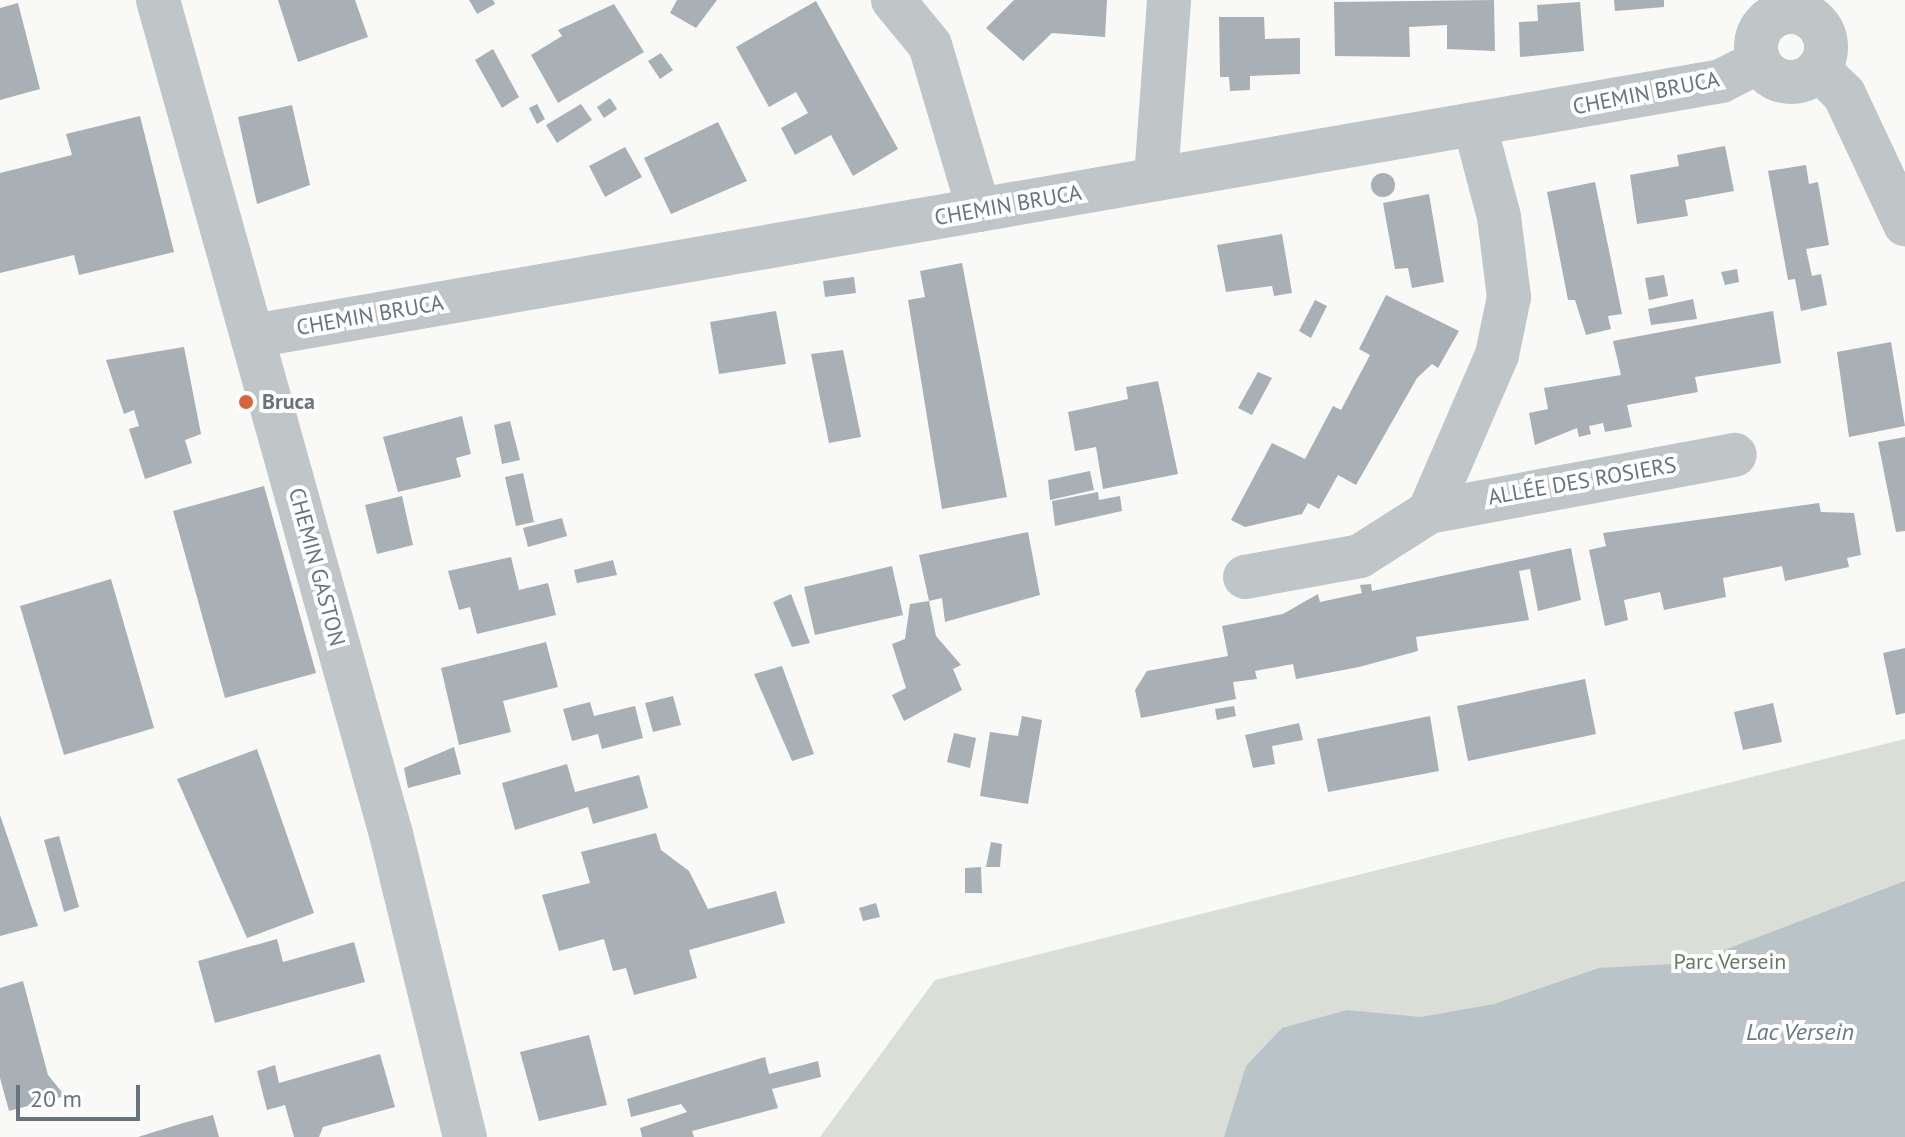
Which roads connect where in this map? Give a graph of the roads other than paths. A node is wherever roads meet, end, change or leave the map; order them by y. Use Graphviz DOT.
graph roads {
  1 [pos="158,0"];
  2 [pos="893,0"];
  3 [pos="1169,0"];
  4 [pos="1780,7"];
  5 [pos="1759,62"];
  6 [pos="1818,69"];
  7 [pos="1475,126"];
  8 [pos="1156,178"];
  9 [pos="979,210"];
  10 [pos="1905,224"];
  11 [pos="253,336"];
  12 [pos="1735,455"];
  13 [pos="1429,512"];
  14 [pos="1245,577"];
  15 [pos="465,1137"];
  1 -- 11 [label="street, CHEMIN GASTON"];
  2 -- 9 [label="street"];
  3 -- 8 [label="street"];
  4 -- 5 [label="street"];
  4 -- 6 [label="street"];
  5 -- 6 [label="street"];
  5 -- 7 [label="street, CHEMIN BRUCA"];
  6 -- 10 [label="street"];
  7 -- 8 [label="street, CHEMIN BRUCA"];
  7 -- 13 [label="street"];
  8 -- 9 [label="street, CHEMIN BRUCA"];
  9 -- 11 [label="street, CHEMIN BRUCA"];
  11 -- 15 [label="street, CHEMIN GASTON"];
  12 -- 13 [label="street, ALLÉE DES ROSIERS"];
  13 -- 14 [label="street, ALLÉE DES ROSIERS"];
}
